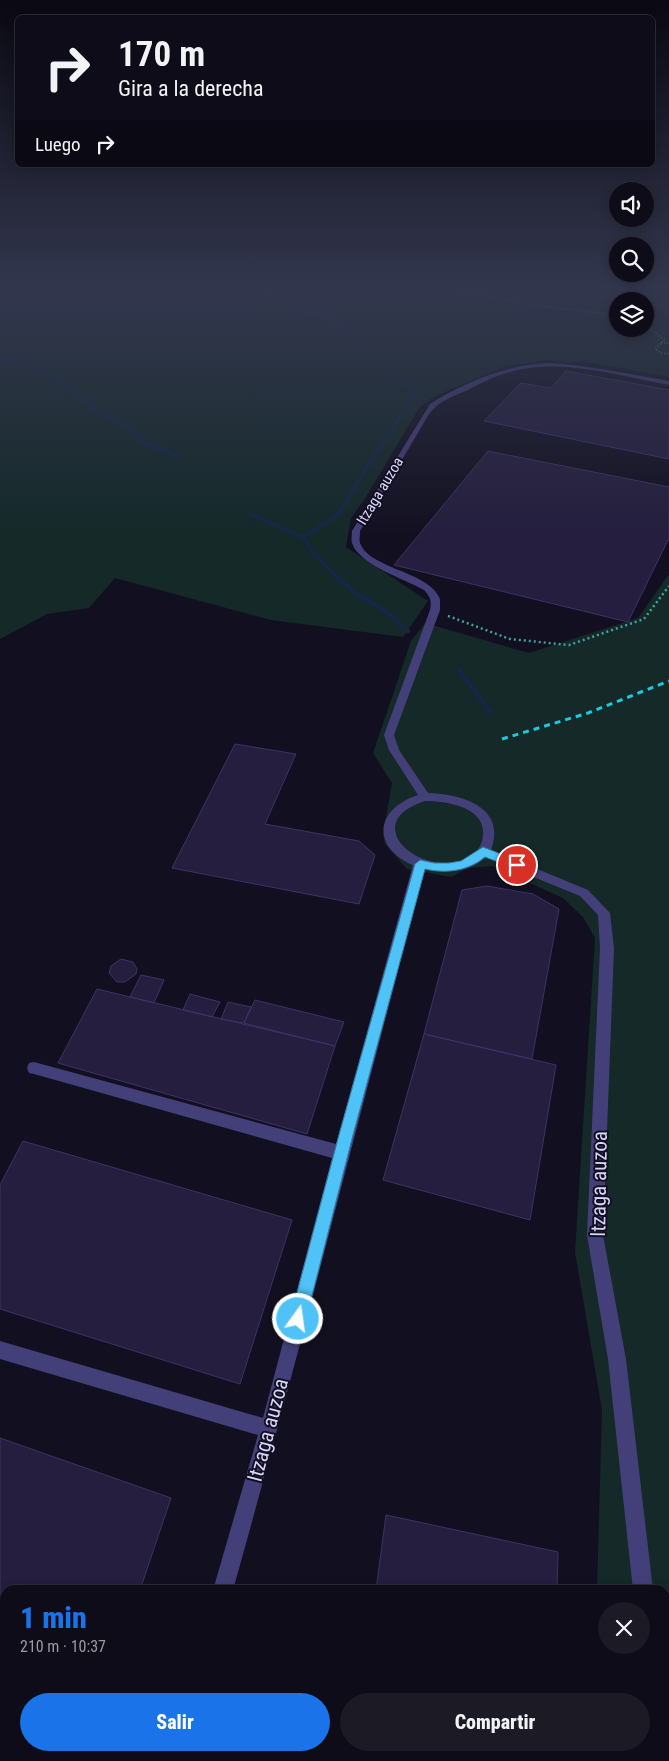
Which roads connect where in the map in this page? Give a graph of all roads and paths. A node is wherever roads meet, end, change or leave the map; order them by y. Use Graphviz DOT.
graph roads {
  1 [pos="504,373"];
  2 [pos="608,373"];
  3 [pos="669,384"];
  4 [pos="669,586"];
  5 [pos="435,610"];
  6 [pos="425,797"];
  7 [pos="483,852"];
  8 [pos="420,864"];
  9 [pos="34,1068"];
  10 [pos="341,1153"];
  11 [pos="0,1350"];
  12 [pos="269,1429"];
  13 [pos="224,1585"];
  14 [pos="642,1585"];
  1 -- 5 [label="street, Itzaga auzoa"];
  2 -- 3 [label="street, Itzaga auzoa"];
  4 -- 5 [label="path"];
  5 -- 6 [label="street"];
  6 -- 7 [label="street"];
  6 -- 8 [label="street"];
  7 -- 8 [label="street"];
  7 -- 14 [label="street, Itzaga auzoa"];
  8 -- 10 [label="street, Itzaga auzoa"];
  9 -- 10 [label="street"];
  10 -- 12 [label="street, Itzaga auzoa"];
  11 -- 12 [label="street"];
  12 -- 13 [label="street, Itzaga auzoa"];
}
